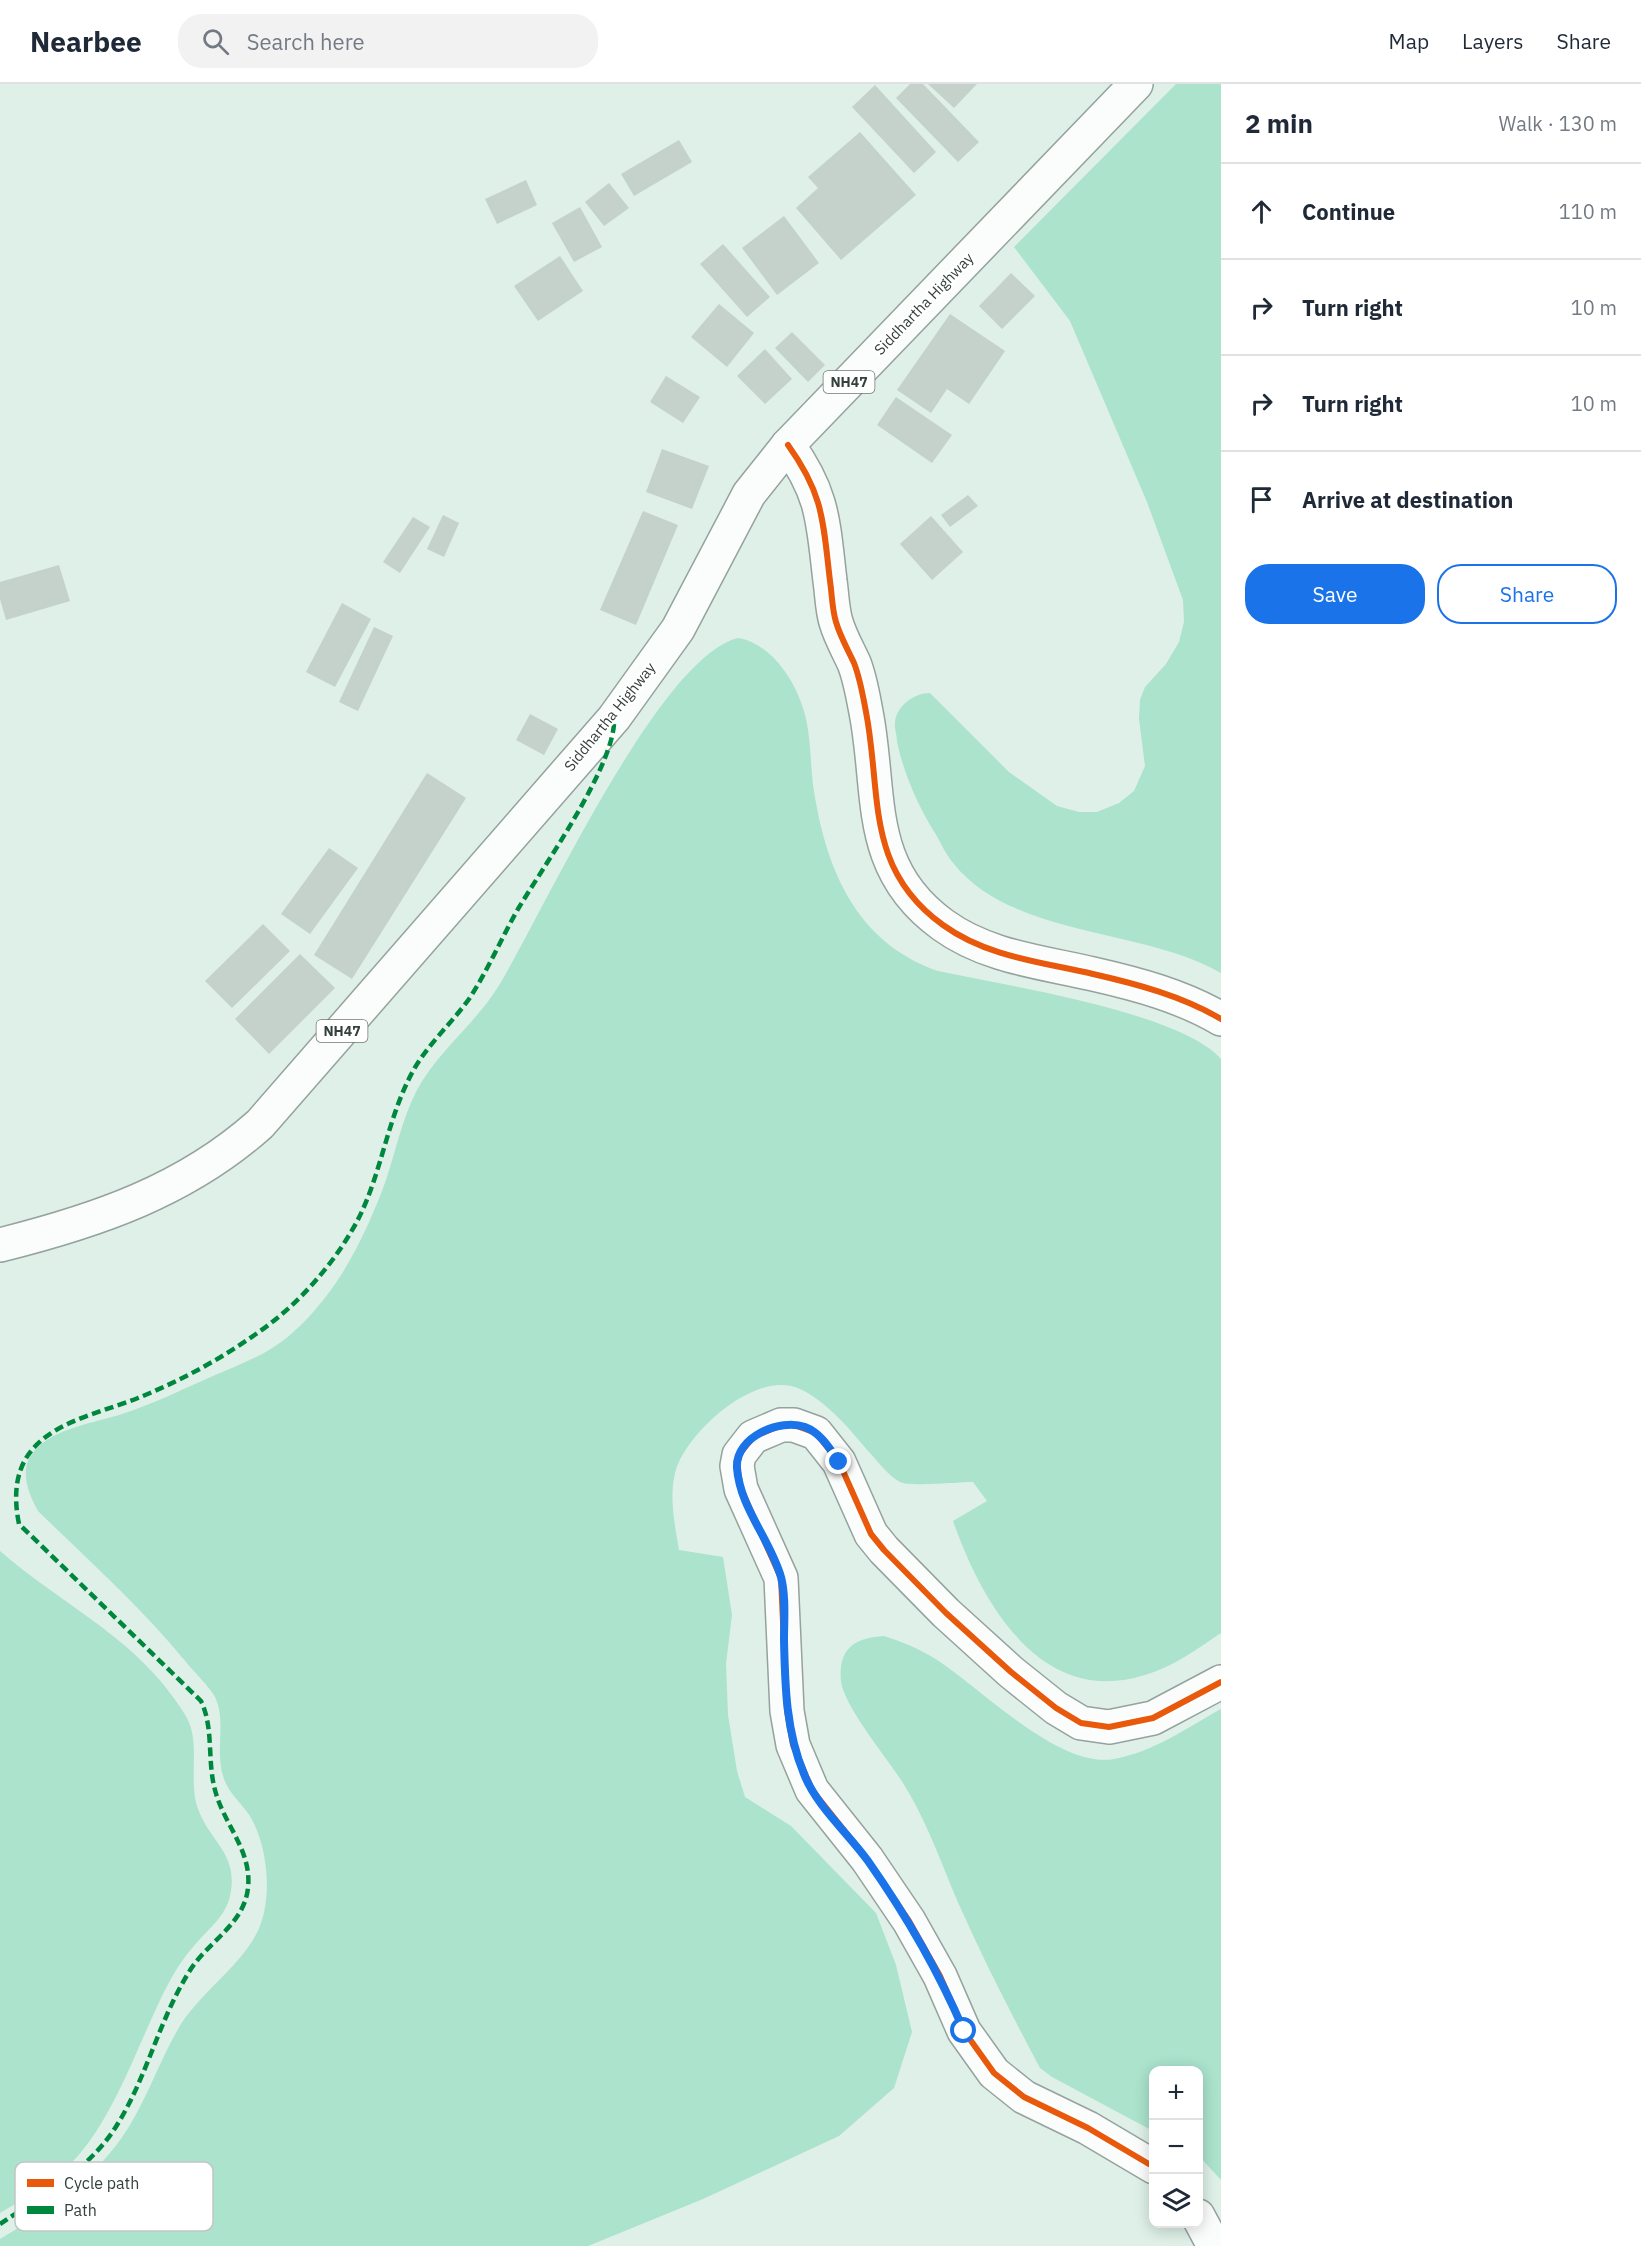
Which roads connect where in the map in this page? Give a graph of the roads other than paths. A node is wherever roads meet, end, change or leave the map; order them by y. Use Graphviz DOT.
graph roads {
  1 [pos="1136,84"];
  2 [pos="788,445"];
  3 [pos="1221,1019"];
  4 [pos="0,1245"];
  5 [pos="1221,1682"];
  6 [pos="1149,2164"];
  7 [pos="1203,2225"];
  8 [pos="1214,2246"];
  1 -- 2 [label="main road, Siddhartha Highway / NH47"];
  2 -- 3 [label="main road"];
  2 -- 4 [label="main road, Siddhartha Highway / NH47"];
  5 -- 6 [label="main road"];
  7 -- 8 [label="main road"];
}
